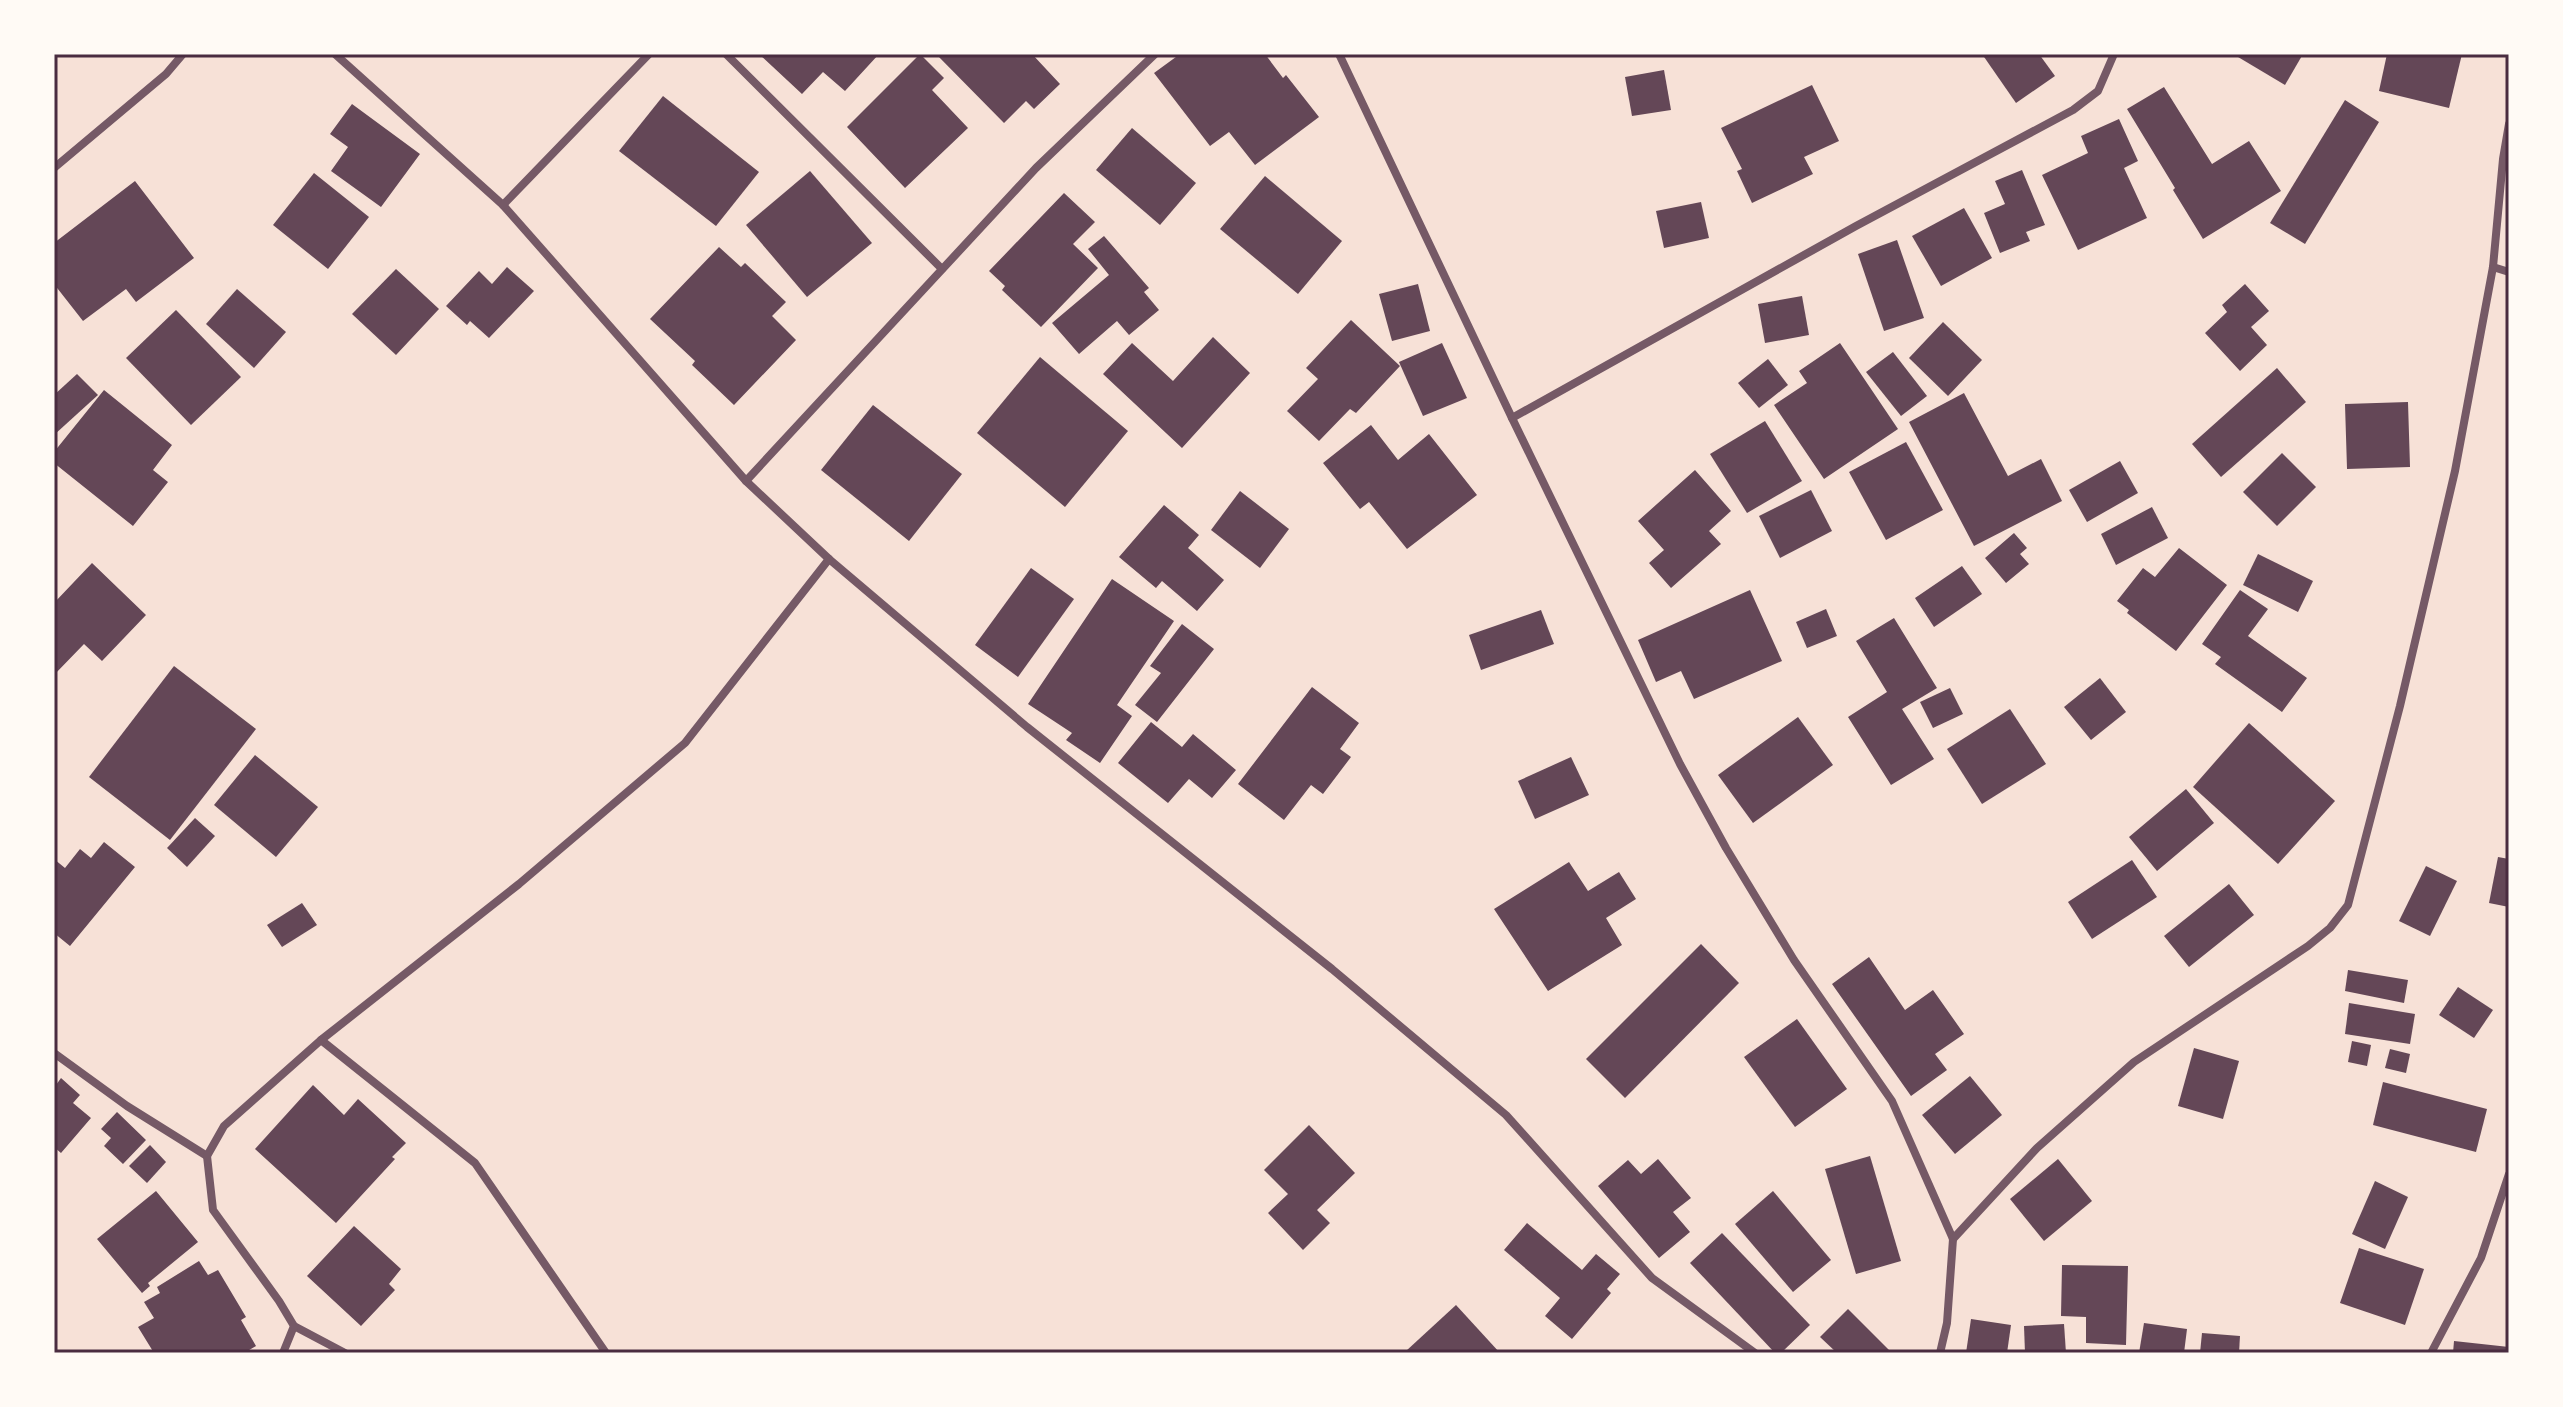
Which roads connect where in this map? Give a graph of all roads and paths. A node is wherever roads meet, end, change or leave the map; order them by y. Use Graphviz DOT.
graph roads {
  1 [pos="183,54"];
  2 [pos="335,54"];
  3 [pos="649,54"];
  4 [pos="726,54"];
  5 [pos="1155,54"];
  6 [pos="1339,54"];
  7 [pos="2114,54"];
  8 [pos="2509,124"];
  9 [pos="54,168"];
  10 [pos="503,205"];
  11 [pos="2493,267"];
  12 [pos="942,269"];
  13 [pos="2509,272"];
  14 [pos="1512,418"];
  15 [pos="746,481"];
  16 [pos="829,559"];
  17 [pos="321,1040"];
  18 [pos="54,1053"];
  19 [pos="207,1156"];
  20 [pos="2509,1174"];
  21 [pos="1953,1239"];
  22 [pos="294,1326"];
  23 [pos="283,1353"];
  24 [pos="345,1353"];
  25 [pos="606,1353"];
  26 [pos="1755,1353"];
  27 [pos="1940,1353"];
  28 [pos="2431,1353"];
  1 -- 9 [label="street"];
  2 -- 10 [label="street"];
  3 -- 10 [label="street"];
  4 -- 12 [label="street"];
  5 -- 12 [label="street"];
  6 -- 14 [label="street"];
  7 -- 14 [label="street"];
  8 -- 11 [label="street"];
  10 -- 15 [label="street"];
  11 -- 13 [label="street"];
  11 -- 21 [label="street"];
  12 -- 15 [label="street"];
  14 -- 21 [label="street"];
  15 -- 16 [label="street"];
  16 -- 17 [label="street"];
  16 -- 26 [label="street"];
  17 -- 19 [label="street"];
  17 -- 25 [label="street"];
  18 -- 19 [label="street"];
  19 -- 22 [label="street"];
  20 -- 28 [label="street"];
  21 -- 27 [label="street"];
  22 -- 23 [label="street"];
  22 -- 24 [label="street"];
}
